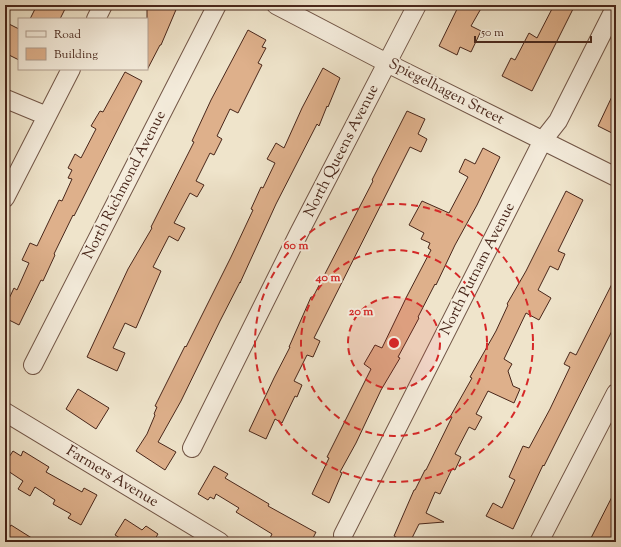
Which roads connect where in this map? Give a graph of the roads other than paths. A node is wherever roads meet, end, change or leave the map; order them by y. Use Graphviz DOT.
graph roads {
  1 [pos="103,5"];
  2 [pos="217,5"];
  3 [pos="276,5"];
  4 [pos="417,5"];
  5 [pos="616,6"];
  6 [pos="96,18"];
  7 [pos="387,63"];
  8 [pos="70,70"];
  9 [pos="5,102"];
  10 [pos="47,116"];
  11 [pos="543,140"];
  12 [pos="616,177"];
  13 [pos="5,198"];
  14 [pos="33,365"];
  15 [pos="616,392"];
  16 [pos="5,412"];
  17 [pos="192,448"];
  18 [pos="343,535"];
  19 [pos="220,542"];
  20 [pos="539,542"];
  1 -- 6 [label="street"];
  2 -- 14 [label="street, North Richmond Avenue"];
  3 -- 7 [label="street, Spiegelhagen Street"];
  4 -- 7 [label="street, North Queens Avenue"];
  5 -- 11 [label="street, North Putnam Avenue"];
  7 -- 11 [label="street, Spiegelhagen Street"];
  7 -- 17 [label="street, North Queens Avenue"];
  8 -- 10 [label="street"];
  9 -- 10 [label="street"];
  10 -- 13 [label="street"];
  11 -- 12 [label="street, Spiegelhagen Street"];
  11 -- 18 [label="street, North Putnam Avenue"];
  15 -- 20 [label="street"];
  16 -- 19 [label="street, Farmers Avenue"];
}
